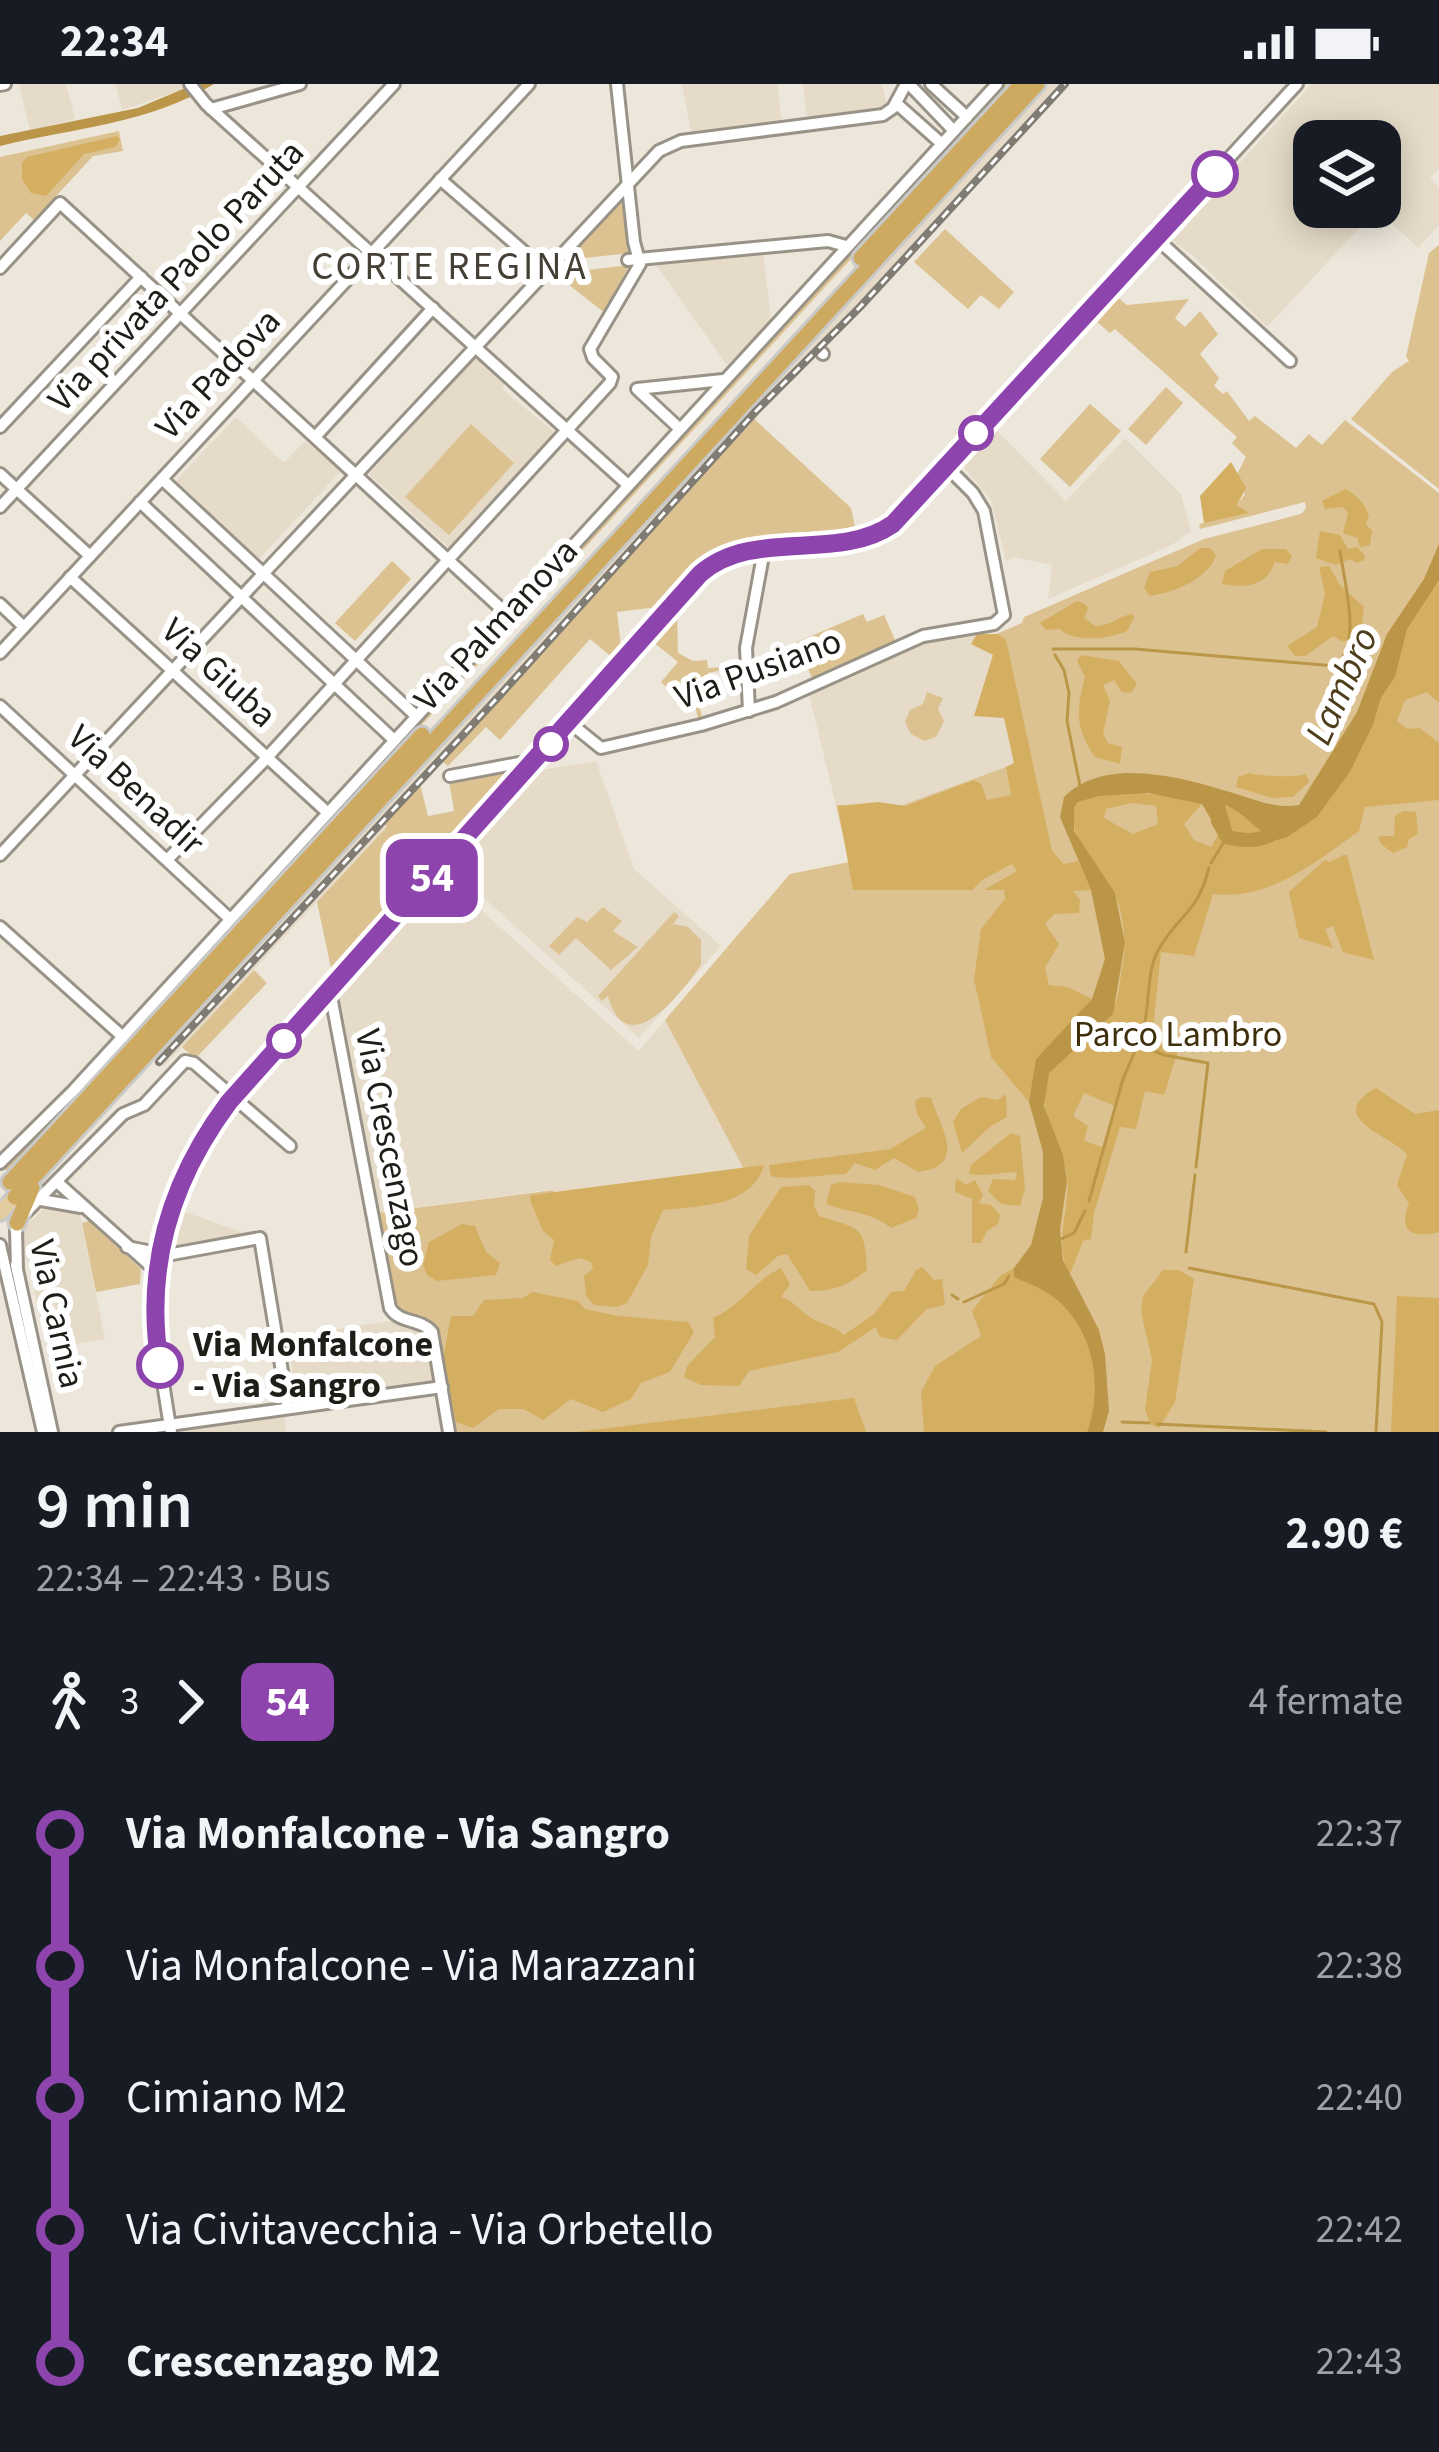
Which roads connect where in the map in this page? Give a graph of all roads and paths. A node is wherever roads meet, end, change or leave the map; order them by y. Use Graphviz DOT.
graph roads {
  1 [pos="190,84"];
  2 [pos="300,84"];
  3 [pos="394,84"];
  4 [pos="529,84"];
  5 [pos="617,84"];
  6 [pos="931,84"];
  7 [pos="997,84"];
  8 [pos="1022,84"];
  9 [pos="1036,84"];
  10 [pos="1298,84"];
  11 [pos="912,86"];
  12 [pos="896,103"];
  13 [pos="209,106"];
  14 [pos="967,117"];
  15 [pos="954,131"];
  16 [pos="941,144"];
  17 [pos="440,179"];
  18 [pos="628,184"];
  19 [pos="299,187"];
  20 [pos="1156,238"];
  21 [pos="846,246"];
  22 [pos="371,253"];
  23 [pos="634,260"];
  24 [pos="0,268"];
  25 [pos="552,269"];
  26 [pos="141,278"];
  27 [pos="433,308"];
  28 [pos="180,313"];
  29 [pos="474,345"];
  30 [pos="1290,362"];
  31 [pos="254,380"];
  32 [pos="724,380"];
  33 [pos="0,427"];
  34 [pos="680,429"];
  35 [pos="568,430"];
  36 [pos="316,436"];
  37 [pos="946,466"];
  38 [pos="357,472"];
  39 [pos="0,473"];
  40 [pos="162,478"];
  41 [pos="628,485"];
  42 [pos="17,490"];
  43 [pos="140,502"];
  44 [pos="0,507"];
  45 [pos="764,550"];
  46 [pos="90,556"];
  47 [pos="449,560"];
  48 [pos="263,574"];
  49 [pos="70,577"];
  50 [pos="242,597"];
  51 [pos="0,604"];
  52 [pos="508,615"];
  53 [pos="24,627"];
  54 [pos="0,652"];
  55 [pos="355,659"];
  56 [pos="173,670"];
  57 [pos="334,683"];
  58 [pos="0,706"];
  59 [pos="749,711"];
  60 [pos="415,715"];
  61 [pos="570,723"];
  62 [pos="393,739"];
  63 [pos="267,758"];
  64 [pos="537,760"];
  65 [pos="75,775"];
  66 [pos="450,776"];
  67 [pos="328,813"];
  68 [pos="0,855"];
  69 [pos="167,860"];
  70 [pos="230,919"];
  71 [pos="0,927"];
  72 [pos="330,991"];
  73 [pos="123,1037"];
  74 [pos="233,1098"];
  75 [pos="74,1134"];
  76 [pos="290,1146"];
  77 [pos="6,1150"];
  78 [pos="0,1163"];
  79 [pos="57,1183"];
  80 [pos="5,1199"];
  81 [pos="41,1200"];
  82 [pos="84,1208"];
  83 [pos="17,1223"];
  84 [pos="0,1245"];
  85 [pos="127,1247"];
  86 [pos="158,1255"];
  87 [pos="2,1262"];
  88 [pos="16,1270"];
  89 [pos="155,1270"];
  90 [pos="442,1387"];
  91 [pos="288,1408"];
  92 [pos="170,1428"];
  93 [pos="48,1432"];
  94 [pos="118,1432"];
  95 [pos="449,1432"];
  1 -- 13 [label="street"];
  2 -- 13 [label="street"];
  3 -- 19 [label="street, Via privata Paolo Paruta"];
  4 -- 17 [label="street, Via Padova"];
  5 -- 18 [label="street"];
  6 -- 14 [label="street"];
  7 -- 14 [label="street, Via Palmanova"];
  8 -- 80 [label="highway, Via Palmanova"];
  9 -- 75 [label="highway, Via Palmanova"];
  10 -- 20 [label="street"];
  11 -- 12 [label="street"];
  11 -- 15 [label="street"];
  12 -- 16 [label="street"];
  12 -- 18 [label="street"];
  13 -- 19 [label="street"];
  14 -- 15 [label="street, Via Palmanova"];
  15 -- 16 [label="street, Via Palmanova"];
  16 -- 21 [label="street, Via Palmanova"];
  17 -- 22 [label="street, Via Padova"];
  17 -- 25 [label="street"];
  18 -- 23 [label="street"];
  18 -- 25 [label="street"];
  19 -- 22 [label="street"];
  19 -- 28 [label="street, Via privata Paolo Paruta"];
  20 -- 30 [label="street"];
  20 -- 37 [label="street"];
  21 -- 23 [label="street"];
  21 -- 32 [label="street, Via Palmanova"];
  22 -- 27 [label="street"];
  22 -- 31 [label="street, Via Padova"];
  23 -- 35 [label="street"];
  24 -- 26 [label="street"];
  25 -- 29 [label="street"];
  26 -- 28 [label="street"];
  26 -- 33 [label="street"];
  27 -- 29 [label="street"];
  27 -- 36 [label="street"];
  28 -- 31 [label="street"];
  28 -- 42 [label="street, Via privata Paolo Paruta"];
  29 -- 35 [label="street"];
  29 -- 38 [label="street"];
  31 -- 36 [label="street"];
  31 -- 40 [label="street, Via Padova"];
  32 -- 34 [label="street, Via Palmanova"];
  32 -- 34 [label="street"];
  34 -- 41 [label="street, Via Palmanova"];
  35 -- 41 [label="street"];
  35 -- 47 [label="street"];
  36 -- 38 [label="street"];
  37 -- 45 [label="street"];
  37 -- 59 [label="street, Via Pusiano"];
  38 -- 47 [label="street"];
  38 -- 48 [label="street"];
  39 -- 42 [label="street"];
  40 -- 43 [label="street, Via Padova"];
  40 -- 48 [label="street"];
  41 -- 52 [label="street, Via Palmanova"];
  42 -- 44 [label="street, Via privata Paolo Paruta"];
  42 -- 46 [label="street"];
  43 -- 46 [label="street, Via Padova"];
  43 -- 50 [label="street"];
  45 -- 59 [label="street"];
  45 -- 61 [label="street"];
  46 -- 49 [label="street, Via Padova"];
  47 -- 52 [label="street"];
  47 -- 55 [label="street"];
  48 -- 50 [label="street"];
  48 -- 55 [label="street"];
  49 -- 53 [label="street, Via Padova"];
  49 -- 56 [label="street, Via Giuba"];
  50 -- 56 [label="street"];
  50 -- 57 [label="street"];
  51 -- 53 [label="street"];
  52 -- 60 [label="street, Via Palmanova"];
  53 -- 54 [label="street, Via Padova"];
  55 -- 57 [label="street"];
  55 -- 60 [label="street"];
  56 -- 63 [label="street, Via Giuba"];
  56 -- 65 [label="street"];
  57 -- 62 [label="street"];
  57 -- 63 [label="street"];
  58 -- 65 [label="street, Via Benadir"];
  59 -- 61 [label="street, Via Pusiano"];
  60 -- 62 [label="street, Via Palmanova"];
  61 -- 64 [label="street"];
  62 -- 67 [label="street, Via Palmanova"];
  63 -- 67 [label="street, Via Giuba"];
  63 -- 69 [label="street"];
  64 -- 66 [label="street"];
  64 -- 72 [label="street"];
  65 -- 68 [label="street"];
  65 -- 69 [label="street, Via Benadir"];
  67 -- 70 [label="street, Via Palmanova"];
  69 -- 70 [label="street, Via Benadir"];
  70 -- 73 [label="street, Via Palmanova"];
  71 -- 73 [label="street"];
  72 -- 74 [label="street"];
  72 -- 90 [label="street, Via Crescenzago"];
  73 -- 77 [label="street, Via Palmanova"];
  74 -- 76 [label="street"];
  74 -- 79 [label="street"];
  74 -- 86 [label="street"];
  75 -- 80 [label="highway, Via Palmanova"];
  75 -- 83 [label="highway"];
  77 -- 78 [label="street, Via Palmanova"];
  79 -- 81 [label="street"];
  79 -- 82 [label="street"];
  80 -- 88 [label="street, Via Carnia"];
  81 -- 82 [label="street"];
  81 -- 83 [label="street"];
  82 -- 85 [label="street"];
  83 -- 88 [label="street"];
  84 -- 87 [label="street, Via Carnia"];
  85 -- 86 [label="street"];
  85 -- 89 [label="street"];
  86 -- 89 [label="street"];
  86 -- 91 [label="street"];
  87 -- 93 [label="street, Via Carnia"];
  88 -- 93 [label="street, Via Carnia"];
  89 -- 92 [label="street"];
  90 -- 91 [label="street"];
  90 -- 95 [label="street, Via Crescenzago"];
  91 -- 92 [label="street"];
  92 -- 94 [label="street"];
}
